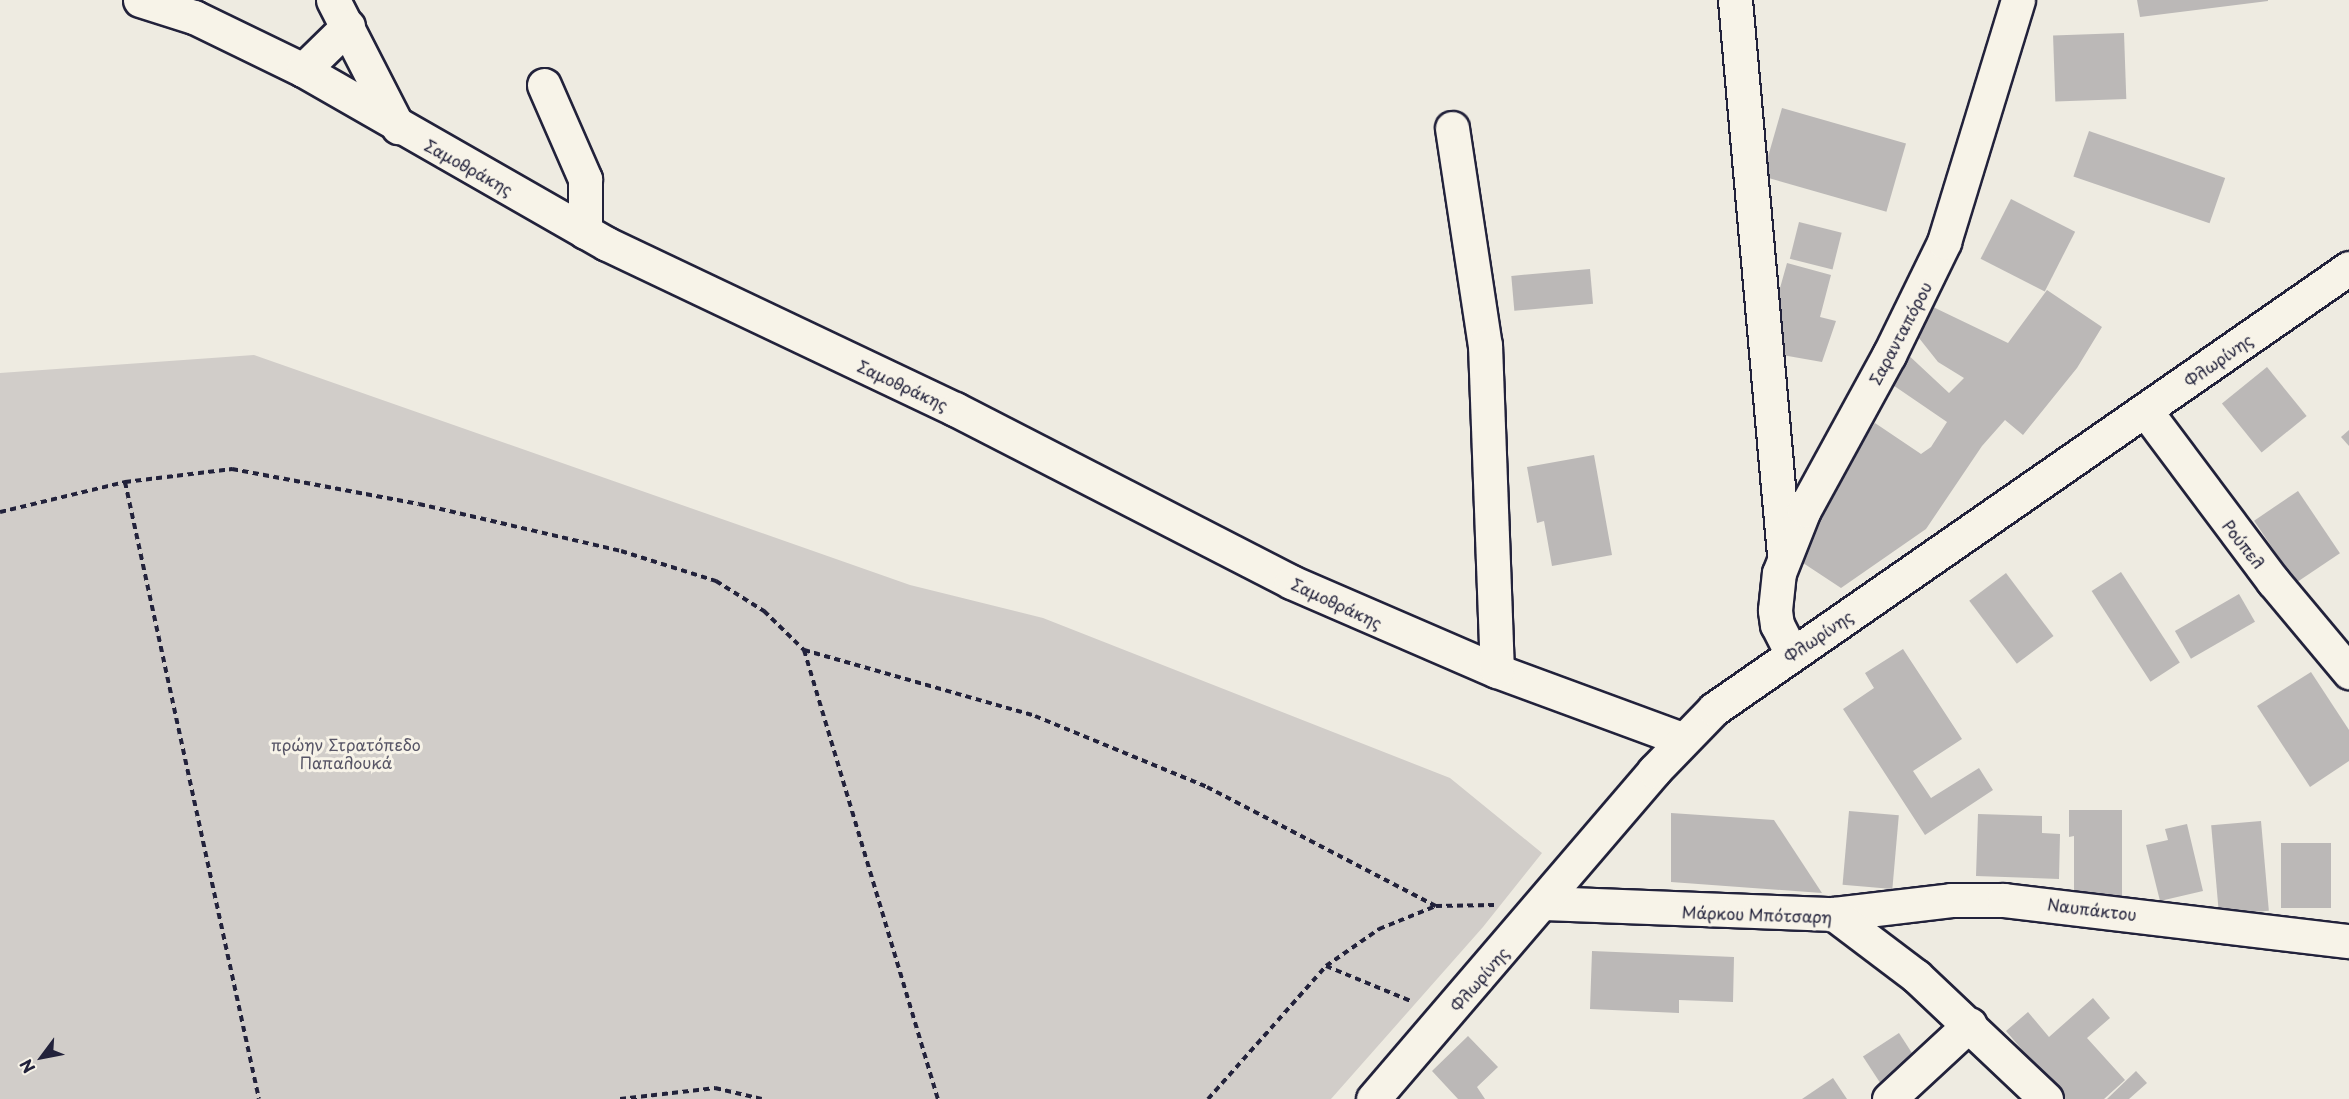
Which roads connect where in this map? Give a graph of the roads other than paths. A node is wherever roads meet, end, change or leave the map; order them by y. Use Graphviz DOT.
graph roads {
  1 [pos="140,0"];
  2 [pos="1736,0"];
  3 [pos="2018,0"];
  4 [pos="340,13"];
  5 [pos="303,70"];
  6 [pos="544,85"];
  7 [pos="398,127"];
  8 [pos="1452,128"];
  9 [pos="585,232"];
  10 [pos="2349,268"];
  11 [pos="2145,410"];
  12 [pos="1784,559"];
  13 [pos="1792,654"];
  14 [pos="1497,671"];
  15 [pos="2349,672"];
  16 [pos="1682,739"];
  17 [pos="1544,903"];
  18 [pos="1834,914"];
  19 [pos="2349,940"];
  20 [pos="1970,1024"];
  21 [pos="1373,1099"];
  22 [pos="1889,1099"];
  23 [pos="2046,1099"];
  1 -- 5 [label="street, Σαμοθράκης"];
  2 -- 12 [label="street"];
  3 -- 12 [label="street, Σαρανταπόρου"];
  4 -- 5 [label="street"];
  4 -- 7 [label="street"];
  5 -- 7 [label="street, Σαμοθράκης"];
  6 -- 9 [label="street"];
  7 -- 9 [label="street, Σαμοθράκης"];
  8 -- 14 [label="street"];
  9 -- 14 [label="street, Σαμοθράκης"];
  10 -- 11 [label="street, Φλωρίνης"];
  11 -- 13 [label="street, Φλωρίνης"];
  11 -- 15 [label="street, Ρούπελ"];
  12 -- 13 [label="street, Σαρανταπόρου"];
  13 -- 16 [label="street, Φλωρίνης"];
  14 -- 16 [label="street, Σαμοθράκης"];
  16 -- 17 [label="street, Φλωρίνης"];
  17 -- 18 [label="street, Μάρκου Μπότσαρη"];
  17 -- 21 [label="street, Φλωρίνης"];
  18 -- 19 [label="street, Ναυπάκτου"];
  18 -- 20 [label="street, Μάρκου Μπότσαρη"];
  20 -- 22 [label="street"];
  20 -- 23 [label="street, Μάρκου Μπότσαρη"];
}
